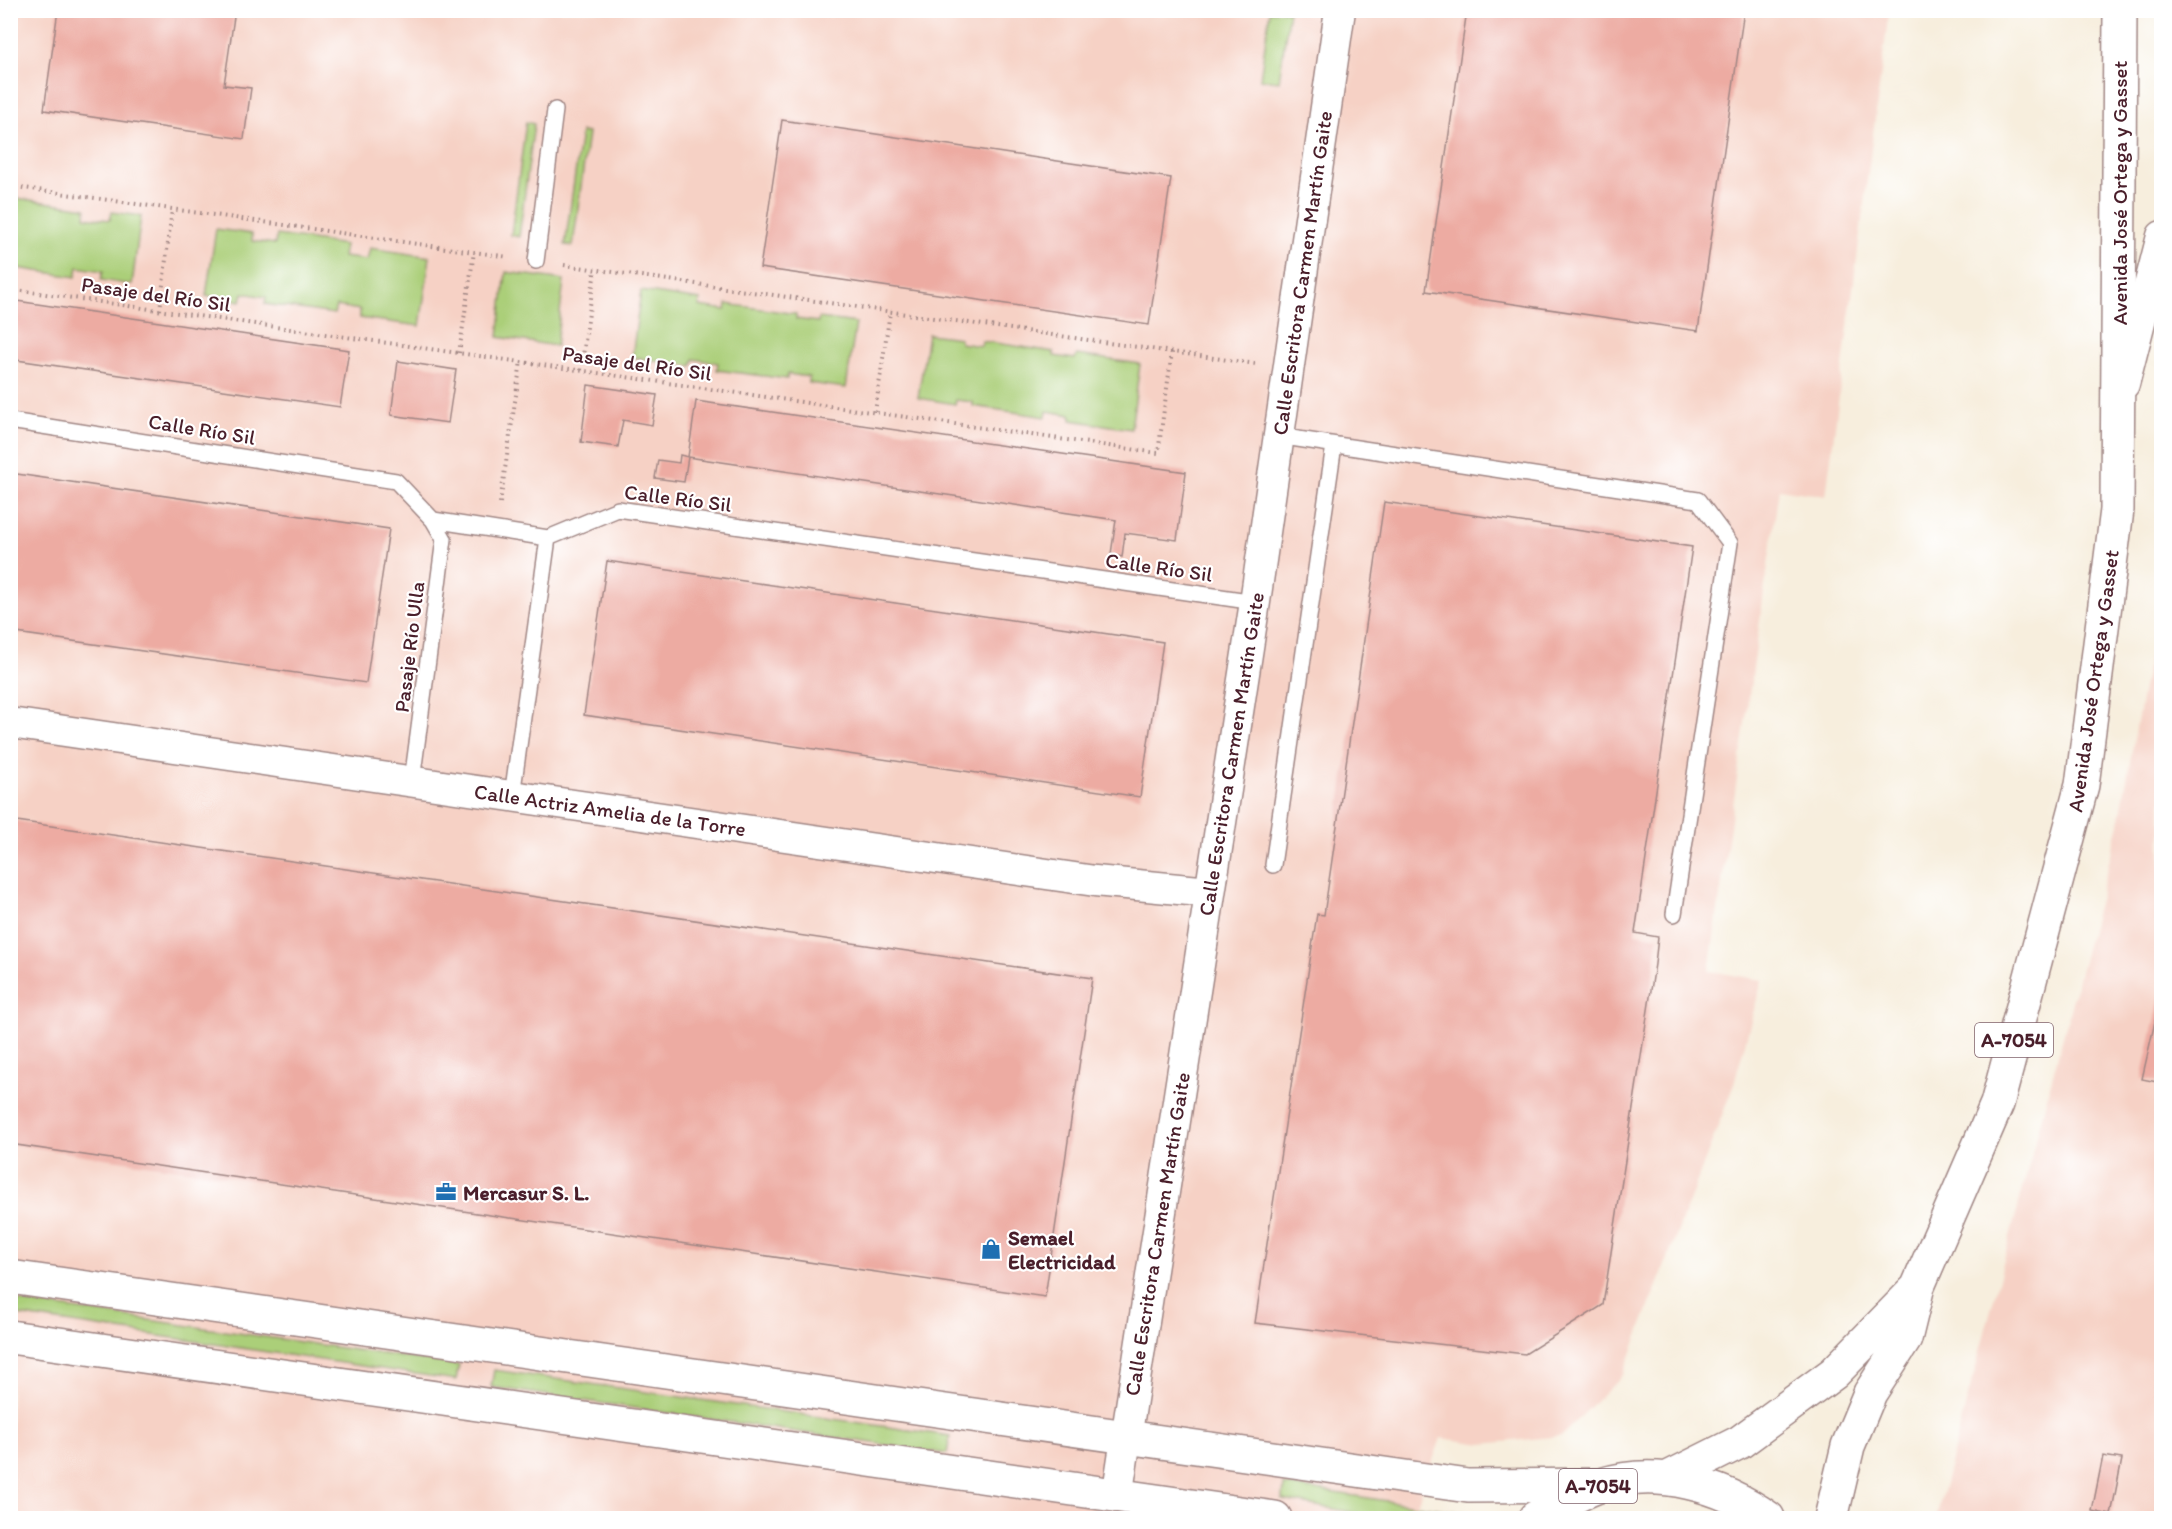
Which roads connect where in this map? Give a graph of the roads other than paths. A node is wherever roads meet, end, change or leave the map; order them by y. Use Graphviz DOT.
graph roads {
  1 [pos="1340,10"];
  2 [pos="2120,10"];
  3 [pos="555,110"];
  4 [pos="2162,236"];
  5 [pos="536,261"];
  6 [pos="2118,411"];
  7 [pos="10,421"];
  8 [pos="1278,436"];
  9 [pos="1334,445"];
  10 [pos="433,520"];
  11 [pos="548,538"];
  12 [pos="1255,602"];
  13 [pos="10,723"];
  14 [pos="412,781"];
  15 [pos="512,796"];
  16 [pos="1273,865"];
  17 [pos="1210,892"];
  18 [pos="1674,914"];
  19 [pos="10,1277"];
  20 [pos="1918,1286"];
  21 [pos="10,1337"];
  22 [pos="1126,1437"];
  23 [pos="1668,1479"];
  24 [pos="1600,1485"];
  25 [pos="1117,1497"];
  26 [pos="1275,1518"];
  27 [pos="1535,1518"];
  28 [pos="1768,1518"];
  29 [pos="1831,1518"];
  1 -- 8 [label="street, Calle Escritora Carmen Martín Gaite"];
  2 -- 6 [label="street, Avenida José Ortega y Gasset / A-7054"];
  3 -- 5 [label="lane"];
  4 -- 6 [label="street, Avenida José Ortega y Gasset"];
  6 -- 20 [label="street, Avenida José Ortega y Gasset / A-7054"];
  7 -- 10 [label="lane, Calle Río Sil"];
  8 -- 9 [label="lane"];
  8 -- 12 [label="street, Calle Escritora Carmen Martín Gaite"];
  9 -- 16 [label="lane"];
  9 -- 18 [label="lane"];
  10 -- 11 [label="lane"];
  10 -- 14 [label="lane, Pasaje Río Ulla"];
  11 -- 12 [label="lane, Calle Río Sil"];
  11 -- 15 [label="lane"];
  12 -- 17 [label="street, Calle Escritora Carmen Martín Gaite"];
  13 -- 14 [label="street, Calle Actriz Amelia de la Torre"];
  14 -- 15 [label="street, Calle Actriz Amelia de la Torre"];
  15 -- 17 [label="street, Calle Actriz Amelia de la Torre"];
  17 -- 22 [label="street, Calle Escritora Carmen Martín Gaite"];
  19 -- 22 [label="street"];
  20 -- 23 [label="street, Avenida José Ortega y Gasset / A-7054"];
  20 -- 29 [label="street, Avenida José Ortega y Gasset / A-7054"];
  21 -- 25 [label="street"];
  22 -- 24 [label="street"];
  22 -- 25 [label="street, Calle Escritora Carmen Martín Gaite"];
  23 -- 24 [label="street, A-7054"];
  23 -- 28 [label="street, A-7054"];
  24 -- 27 [label="street, A-7054"];
  25 -- 26 [label="street"];
}
